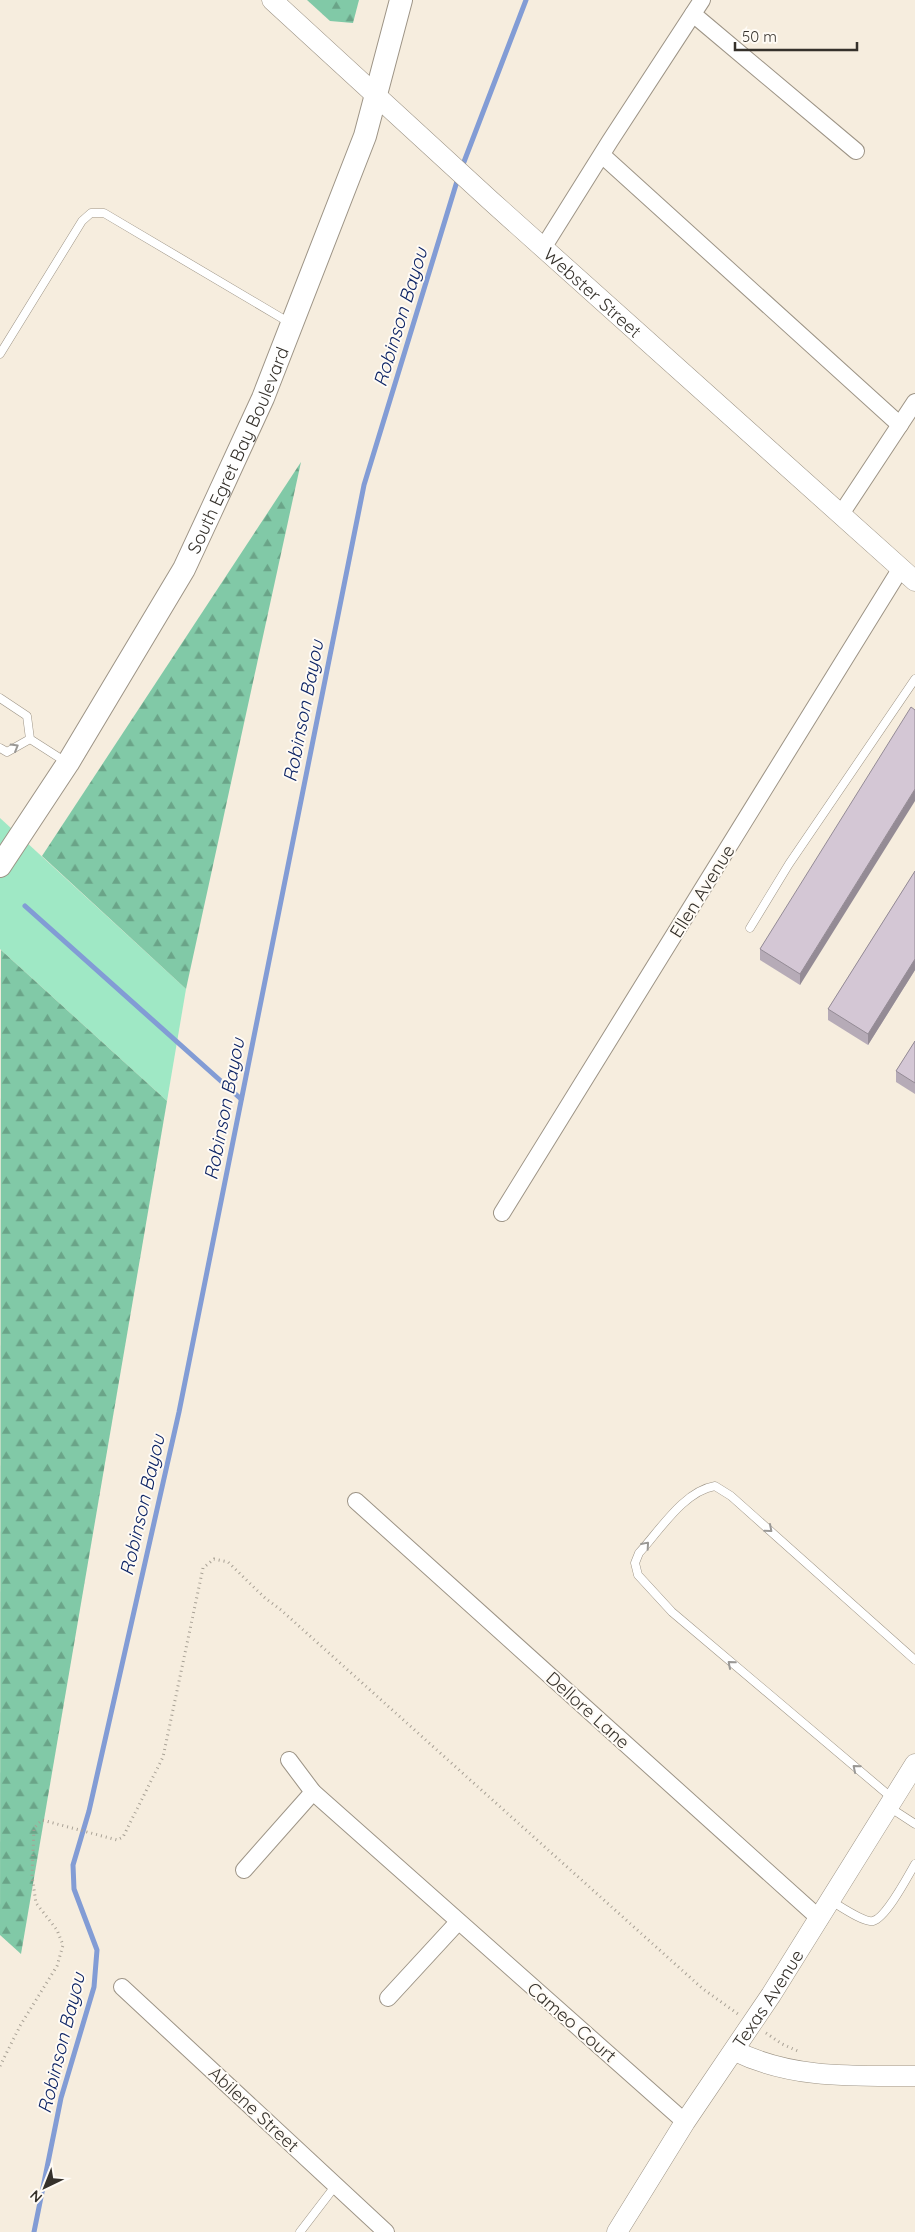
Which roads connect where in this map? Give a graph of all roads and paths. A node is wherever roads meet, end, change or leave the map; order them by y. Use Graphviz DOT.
graph roads {
  1 [pos="272,0"];
  2 [pos="401,0"];
  3 [pos="702,0"];
  4 [pos="693,14"];
  5 [pos="375,95"];
  6 [pos="856,150"];
  7 [pos="602,155"];
  8 [pos="543,248"];
  9 [pos="292,324"];
  10 [pos="0,354"];
  11 [pos="915,402"];
  12 [pos="900,425"];
  13 [pos="841,514"];
  14 [pos="908,574"];
  15 [pos="915,679"];
  16 [pos="0,698"];
  17 [pos="30,739"];
  18 [pos="0,748"];
  19 [pos="68,763"];
  20 [pos="0,866"];
  21 [pos="750,928"];
  22 [pos="502,1214"];
  23 [pos="356,1501"];
  24 [pos="915,1660"];
  25 [pos="289,1760"];
  26 [pos="915,1764"];
  27 [pos="313,1792"];
  28 [pos="891,1803"];
  29 [pos="915,1824"];
  30 [pos="915,1864"];
  31 [pos="244,1870"];
  32 [pos="831,1901"];
  33 [pos="820,1919"];
  34 [pos="458,1922"];
  35 [pos="122,1987"];
  36 [pos="388,1998"];
  37 [pos="753,2023"];
  38 [pos="735,2051"];
  39 [pos="805,2054"];
  40 [pos="0,2066"];
  41 [pos="915,2076"];
  42 [pos="685,2122"];
  43 [pos="336,2185"];
  44 [pos="300,2232"];
  45 [pos="386,2232"];
  46 [pos="617,2232"];
  1 -- 5 [label="street, Webster Street"];
  2 -- 5 [label="main road, South Egret Bay Boulevard"];
  3 -- 4 [label="street"];
  4 -- 6 [label="street"];
  4 -- 7 [label="street"];
  5 -- 8 [label="street, Webster Street"];
  5 -- 9 [label="main road, South Egret Bay Boulevard"];
  7 -- 8 [label="street"];
  7 -- 12 [label="street"];
  8 -- 13 [label="street, Webster Street"];
  9 -- 10 [label="lane"];
  9 -- 19 [label="main road, South Egret Bay Boulevard"];
  11 -- 12 [label="street"];
  12 -- 13 [label="street"];
  13 -- 14 [label="street, Webster Street"];
  14 -- 22 [label="street, Ellen Avenue"];
  15 -- 21 [label="lane"];
  16 -- 17 [label="lane"];
  18 -- 17 [label="lane, one-way"];
  17 -- 19 [label="lane"];
  19 -- 20 [label="main road, South Egret Bay Boulevard"];
  23 -- 33 [label="street, Dellore Lane"];
  28 -- 24 [label="lane, one-way"];
  25 -- 27 [label="street, Cameo Court"];
  26 -- 28 [label="street, Texas Avenue"];
  27 -- 31 [label="street"];
  27 -- 34 [label="street, Cameo Court"];
  28 -- 29 [label="lane"];
  28 -- 32 [label="street, Texas Avenue"];
  30 -- 32 [label="lane"];
  32 -- 33 [label="street, Texas Avenue"];
  33 -- 37 [label="street, Texas Avenue"];
  34 -- 36 [label="street"];
  34 -- 42 [label="street, Cameo Court"];
  35 -- 43 [label="street, Abilene Street"];
  37 -- 38 [label="street, Texas Avenue"];
  37 -- 39 [label="path"];
  37 -- 40 [label="path"];
  38 -- 41 [label="street"];
  38 -- 42 [label="street, Texas Avenue"];
  42 -- 46 [label="street, Texas Avenue"];
  43 -- 44 [label="lane"];
  43 -- 45 [label="street, Abilene Street"];
}
